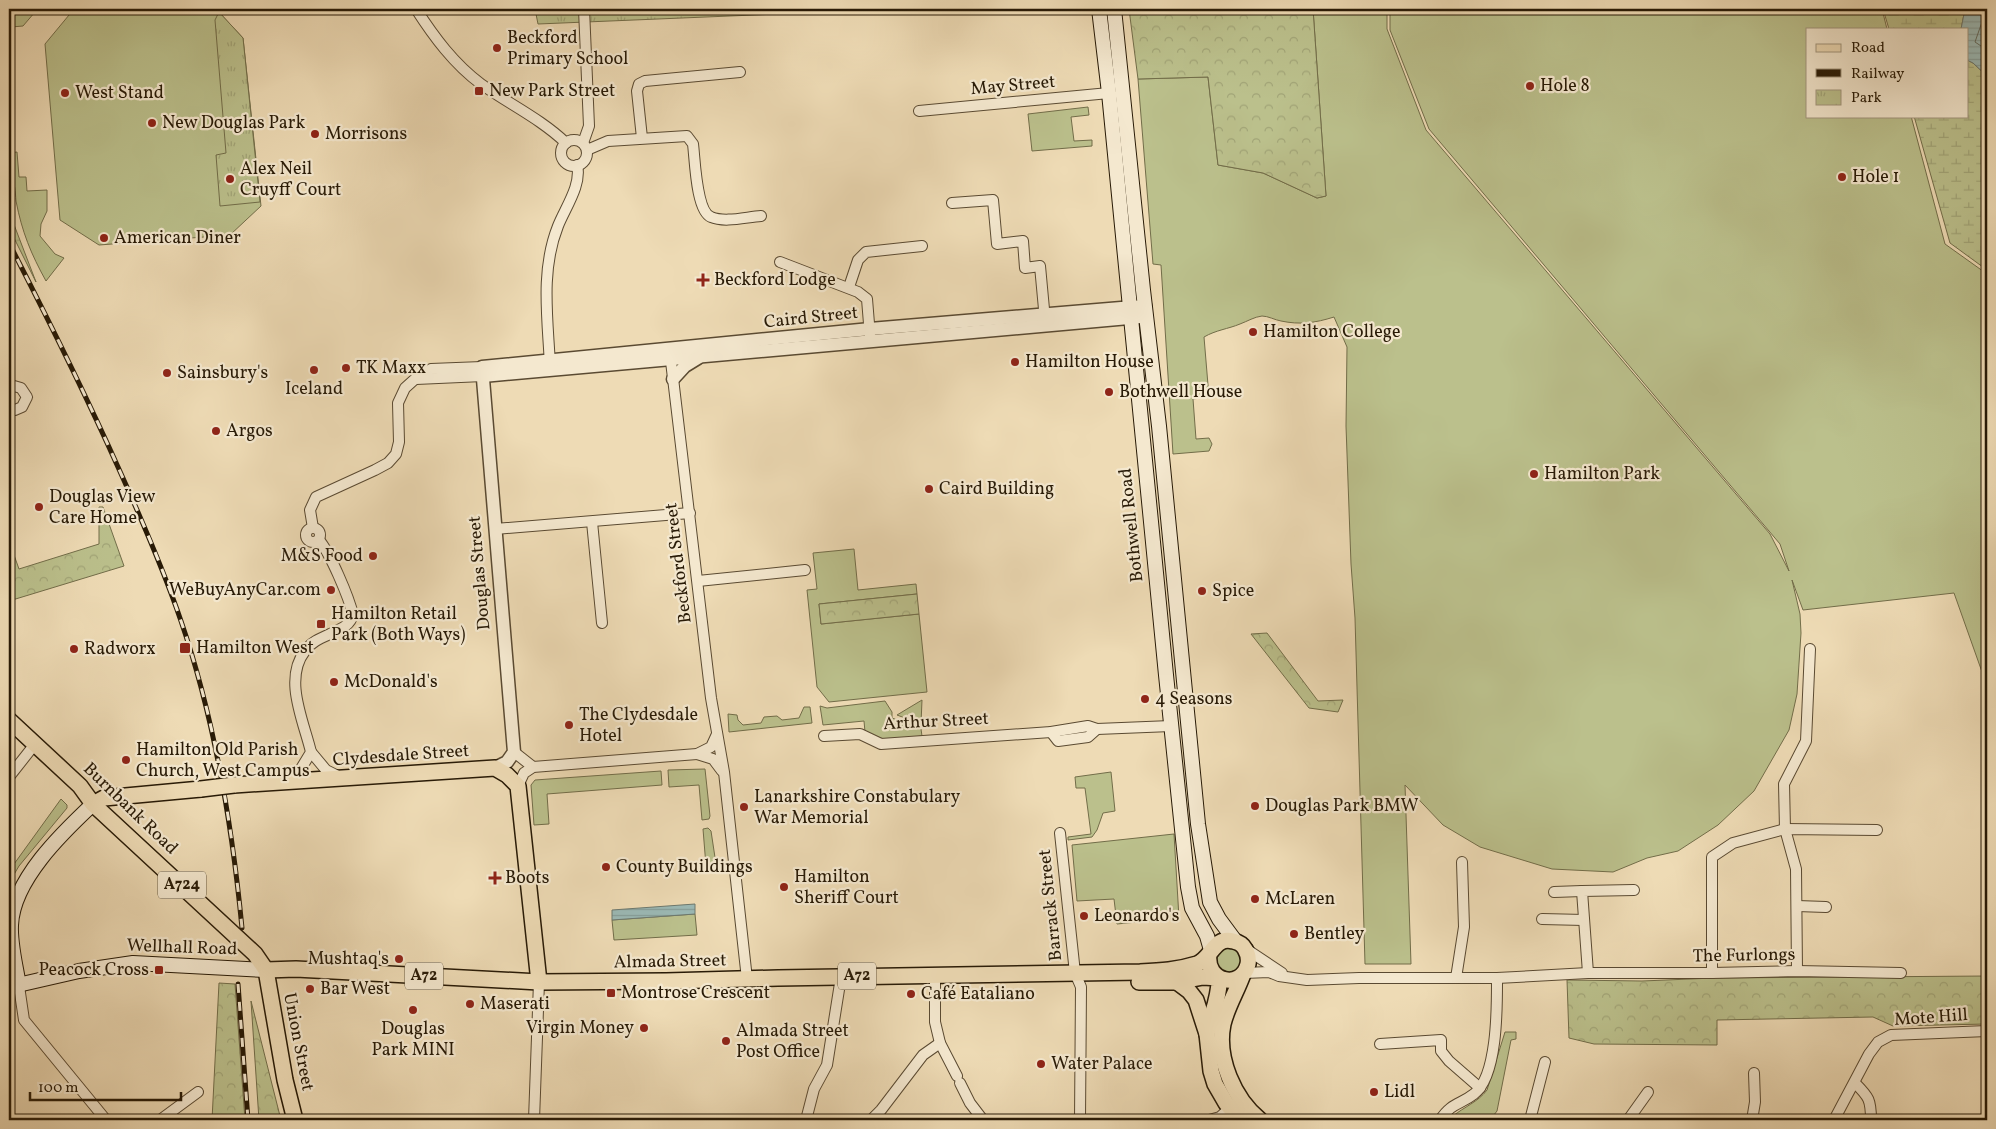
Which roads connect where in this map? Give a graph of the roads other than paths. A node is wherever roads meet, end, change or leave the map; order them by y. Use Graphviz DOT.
graph roads {
  1 [pos="416,9"];
  2 [pos="584,9"];
  3 [pos="1099,9"];
  4 [pos="1114,9"];
  5 [pos="740,72"];
  6 [pos="1116,92"];
  7 [pos="919,112"];
  8 [pos="642,138"];
  9 [pos="566,142"];
  10 [pos="585,146"];
  11 [pos="578,165"];
  12 [pos="952,203"];
  13 [pos="762,216"];
  14 [pos="922,246"];
  15 [pos="780,262"];
  16 [pos="849,287"];
  17 [pos="1145,311"];
  18 [pos="1130,312"];
  19 [pos="1045,320"];
  20 [pos="870,335"];
  21 [pos="671,354"];
  22 [pos="700,356"];
  23 [pos="550,365"];
  24 [pos="482,371"];
  25 [pos="674,379"];
  26 [pos="10,385"];
  27 [pos="9,408"];
  28 [pos="690,512"];
  29 [pos="592,522"];
  30 [pos="495,529"];
  31 [pos="805,570"];
  32 [pos="698,581"];
  33 [pos="602,623"];
  34 [pos="1810,649"];
  35 [pos="9,720"];
  36 [pos="1171,726"];
  37 [pos="717,734"];
  38 [pos="824,736"];
  39 [pos="35,744"];
  40 [pos="311,752"];
  41 [pos="514,752"];
  42 [pos="697,754"];
  43 [pos="533,767"];
  44 [pos="495,768"];
  45 [pos="724,772"];
  46 [pos="9,778"];
  47 [pos="344,779"];
  48 [pos="284,783"];
  49 [pos="80,786"];
  50 [pos="518,786"];
  51 [pos="136,794"];
  52 [pos="93,804"];
  53 [pos="1785,829"];
  54 [pos="1877,830"];
  55 [pos="1060,834"];
  56 [pos="1462,862"];
  57 [pos="1634,890"];
  58 [pos="1582,891"];
  59 [pos="1554,892"];
  60 [pos="1797,906"];
  61 [pos="1826,907"];
  62 [pos="1542,919"];
  63 [pos="1584,920"];
  64 [pos="1239,943"];
  65 [pos="1210,952"];
  66 [pos="266,970"];
  67 [pos="1797,971"];
  68 [pos="1075,973"];
  69 [pos="1588,973"];
  70 [pos="1901,973"];
  71 [pos="1244,974"];
  72 [pos="1712,974"];
  73 [pos="841,976"];
  74 [pos="935,976"];
  75 [pos="1219,978"];
  76 [pos="1289,978"];
  77 [pos="1456,978"];
  78 [pos="1497,978"];
  79 [pos="747,979"];
  80 [pos="539,982"];
  81 [pos="1177,982"];
  82 [pos="14,987"];
  83 [pos="1987,1031"];
  84 [pos="1207,1034"];
  85 [pos="940,1043"];
  86 [pos="1380,1044"];
  87 [pos="1545,1062"];
  88 [pos="1754,1073"];
  89 [pos="1855,1082"];
  90 [pos="1480,1088"];
  91 [pos="198,1092"];
  92 [pos="1648,1092"];
  93 [pos="1230,1108"];
  94 [pos="106,1120"];
  95 [pos="160,1120"];
  96 [pos="295,1120"];
  97 [pos="534,1120"];
  98 [pos="806,1120"];
  99 [pos="871,1120"];
  100 [pos="983,1120"];
  101 [pos="1080,1120"];
  102 [pos="1209,1120"];
  103 [pos="1241,1120"];
  104 [pos="1260,1120"];
  105 [pos="1440,1120"];
  106 [pos="1530,1120"];
  107 [pos="1628,1120"];
  108 [pos="1752,1120"];
  109 [pos="1834,1120"];
  110 [pos="1871,1120"];
  1 -- 9 [label="street"];
  2 -- 10 [label="street"];
  3 -- 6 [label="main road, Bothwell Road"];
  4 -- 6 [label="main road, Bothwell Road"];
  5 -- 8 [label="street"];
  6 -- 7 [label="street, May Street"];
  6 -- 17 [label="main road, Bothwell Road"];
  6 -- 18 [label="main road, Bothwell Road"];
  8 -- 10 [label="street"];
  8 -- 13 [label="street"];
  9 -- 10 [label="street"];
  9 -- 11 [label="street"];
  10 -- 11 [label="street"];
  11 -- 23 [label="street"];
  12 -- 19 [label="street"];
  14 -- 16 [label="street"];
  15 -- 16 [label="street"];
  16 -- 20 [label="street"];
  17 -- 18 [label="street, Caird Street"];
  17 -- 64 [label="main road, Bothwell Road"];
  18 -- 19 [label="street, Caird Street"];
  18 -- 36 [label="main road, Bothwell Road"];
  19 -- 20 [label="street, Caird Street"];
  20 -- 21 [label="street, Caird Street"];
  20 -- 22 [label="street, Caird Street"];
  21 -- 22 [label="street, Caird Street"];
  21 -- 23 [label="street, Caird Street"];
  21 -- 25 [label="street, Beckford Street"];
  22 -- 25 [label="street"];
  23 -- 24 [label="street, Caird Street"];
  24 -- 30 [label="street, Douglas Street"];
  24 -- 40 [label="street"];
  25 -- 28 [label="street, Beckford Street"];
  26 -- 27 [label="street"];
  28 -- 29 [label="street"];
  28 -- 32 [label="street, Beckford Street"];
  29 -- 30 [label="street"];
  29 -- 33 [label="street"];
  30 -- 41 [label="street, Douglas Street"];
  31 -- 32 [label="street"];
  32 -- 37 [label="street, Beckford Street"];
  34 -- 53 [label="street"];
  35 -- 39 [label="main road, Burnbank Road / A724"];
  36 -- 38 [label="street, Arthur Street"];
  36 -- 65 [label="main road, Bothwell Road"];
  37 -- 42 [label="street"];
  37 -- 45 [label="street, Beckford Street"];
  39 -- 46 [label="street"];
  39 -- 49 [label="main road, Burnbank Road / A724"];
  40 -- 47 [label="street"];
  40 -- 48 [label="street"];
  41 -- 43 [label="street"];
  41 -- 44 [label="street"];
  42 -- 43 [label="street"];
  42 -- 45 [label="street"];
  43 -- 50 [label="street"];
  44 -- 47 [label="main road, Clydesdale Street"];
  44 -- 50 [label="main road, Clydesdale Street"];
  45 -- 79 [label="street, Beckford Street"];
  47 -- 48 [label="main road, Clydesdale Street"];
  48 -- 51 [label="main road, Clydesdale Street, bridge"];
  49 -- 51 [label="main road, Clydesdale Street"];
  49 -- 52 [label="main road, Burnbank Road / A724"];
  50 -- 80 [label="main road"];
  51 -- 52 [label="main road, Clydesdale Street"];
  52 -- 66 [label="main road, Burnbank Road / A724"];
  52 -- 82 [label="main road"];
  53 -- 54 [label="street"];
  53 -- 60 [label="street"];
  53 -- 72 [label="street"];
  55 -- 68 [label="street, Barrack Street"];
  56 -- 77 [label="street"];
  57 -- 58 [label="street"];
  58 -- 59 [label="street"];
  58 -- 63 [label="street"];
  60 -- 61 [label="street"];
  60 -- 67 [label="street"];
  62 -- 63 [label="street"];
  63 -- 69 [label="street"];
  64 -- 65 [label="main road"];
  64 -- 71 [label="main road"];
  64 -- 76 [label="street"];
  65 -- 68 [label="main road, Almada Street / A72"];
  65 -- 75 [label="main road"];
  66 -- 80 [label="main road, Almada Street / A72"];
  66 -- 82 [label="main road, Wellhall Road"];
  66 -- 96 [label="main road, Union Street / A724"];
  67 -- 70 [label="street, The Furlongs"];
  67 -- 72 [label="street, The Furlongs"];
  68 -- 74 [label="main road, Almada Street / A72"];
  68 -- 81 [label="main road, Almada Street / A72"];
  68 -- 101 [label="street, Barrack Street"];
  69 -- 72 [label="street, The Furlongs"];
  69 -- 78 [label="street, The Furlongs"];
  71 -- 75 [label="main road"];
  71 -- 76 [label="street, The Furlongs"];
  71 -- 104 [label="main road"];
  73 -- 74 [label="main road, Almada Street / A72"];
  73 -- 79 [label="main road, Almada Street / A72"];
  73 -- 98 [label="street"];
  74 -- 85 [label="street"];
  75 -- 81 [label="main road, Almada Street / A72"];
  75 -- 84 [label="main road"];
  76 -- 77 [label="street, The Furlongs"];
  77 -- 78 [label="street, The Furlongs"];
  78 -- 90 [label="street"];
  79 -- 80 [label="main road, Almada Street / A72"];
  80 -- 97 [label="street"];
  81 -- 84 [label="main road"];
  82 -- 94 [label="street"];
  83 -- 89 [label="street, Mote Hill"];
  84 -- 93 [label="main road"];
  85 -- 99 [label="street"];
  85 -- 100 [label="street"];
  86 -- 90 [label="street"];
  87 -- 106 [label="street"];
  88 -- 108 [label="street"];
  89 -- 109 [label="street, Mote Hill"];
  89 -- 110 [label="street"];
  90 -- 105 [label="street"];
  91 -- 95 [label="street"];
  92 -- 107 [label="street"];
  93 -- 102 [label="street"];
  93 -- 103 [label="main road"];
}
